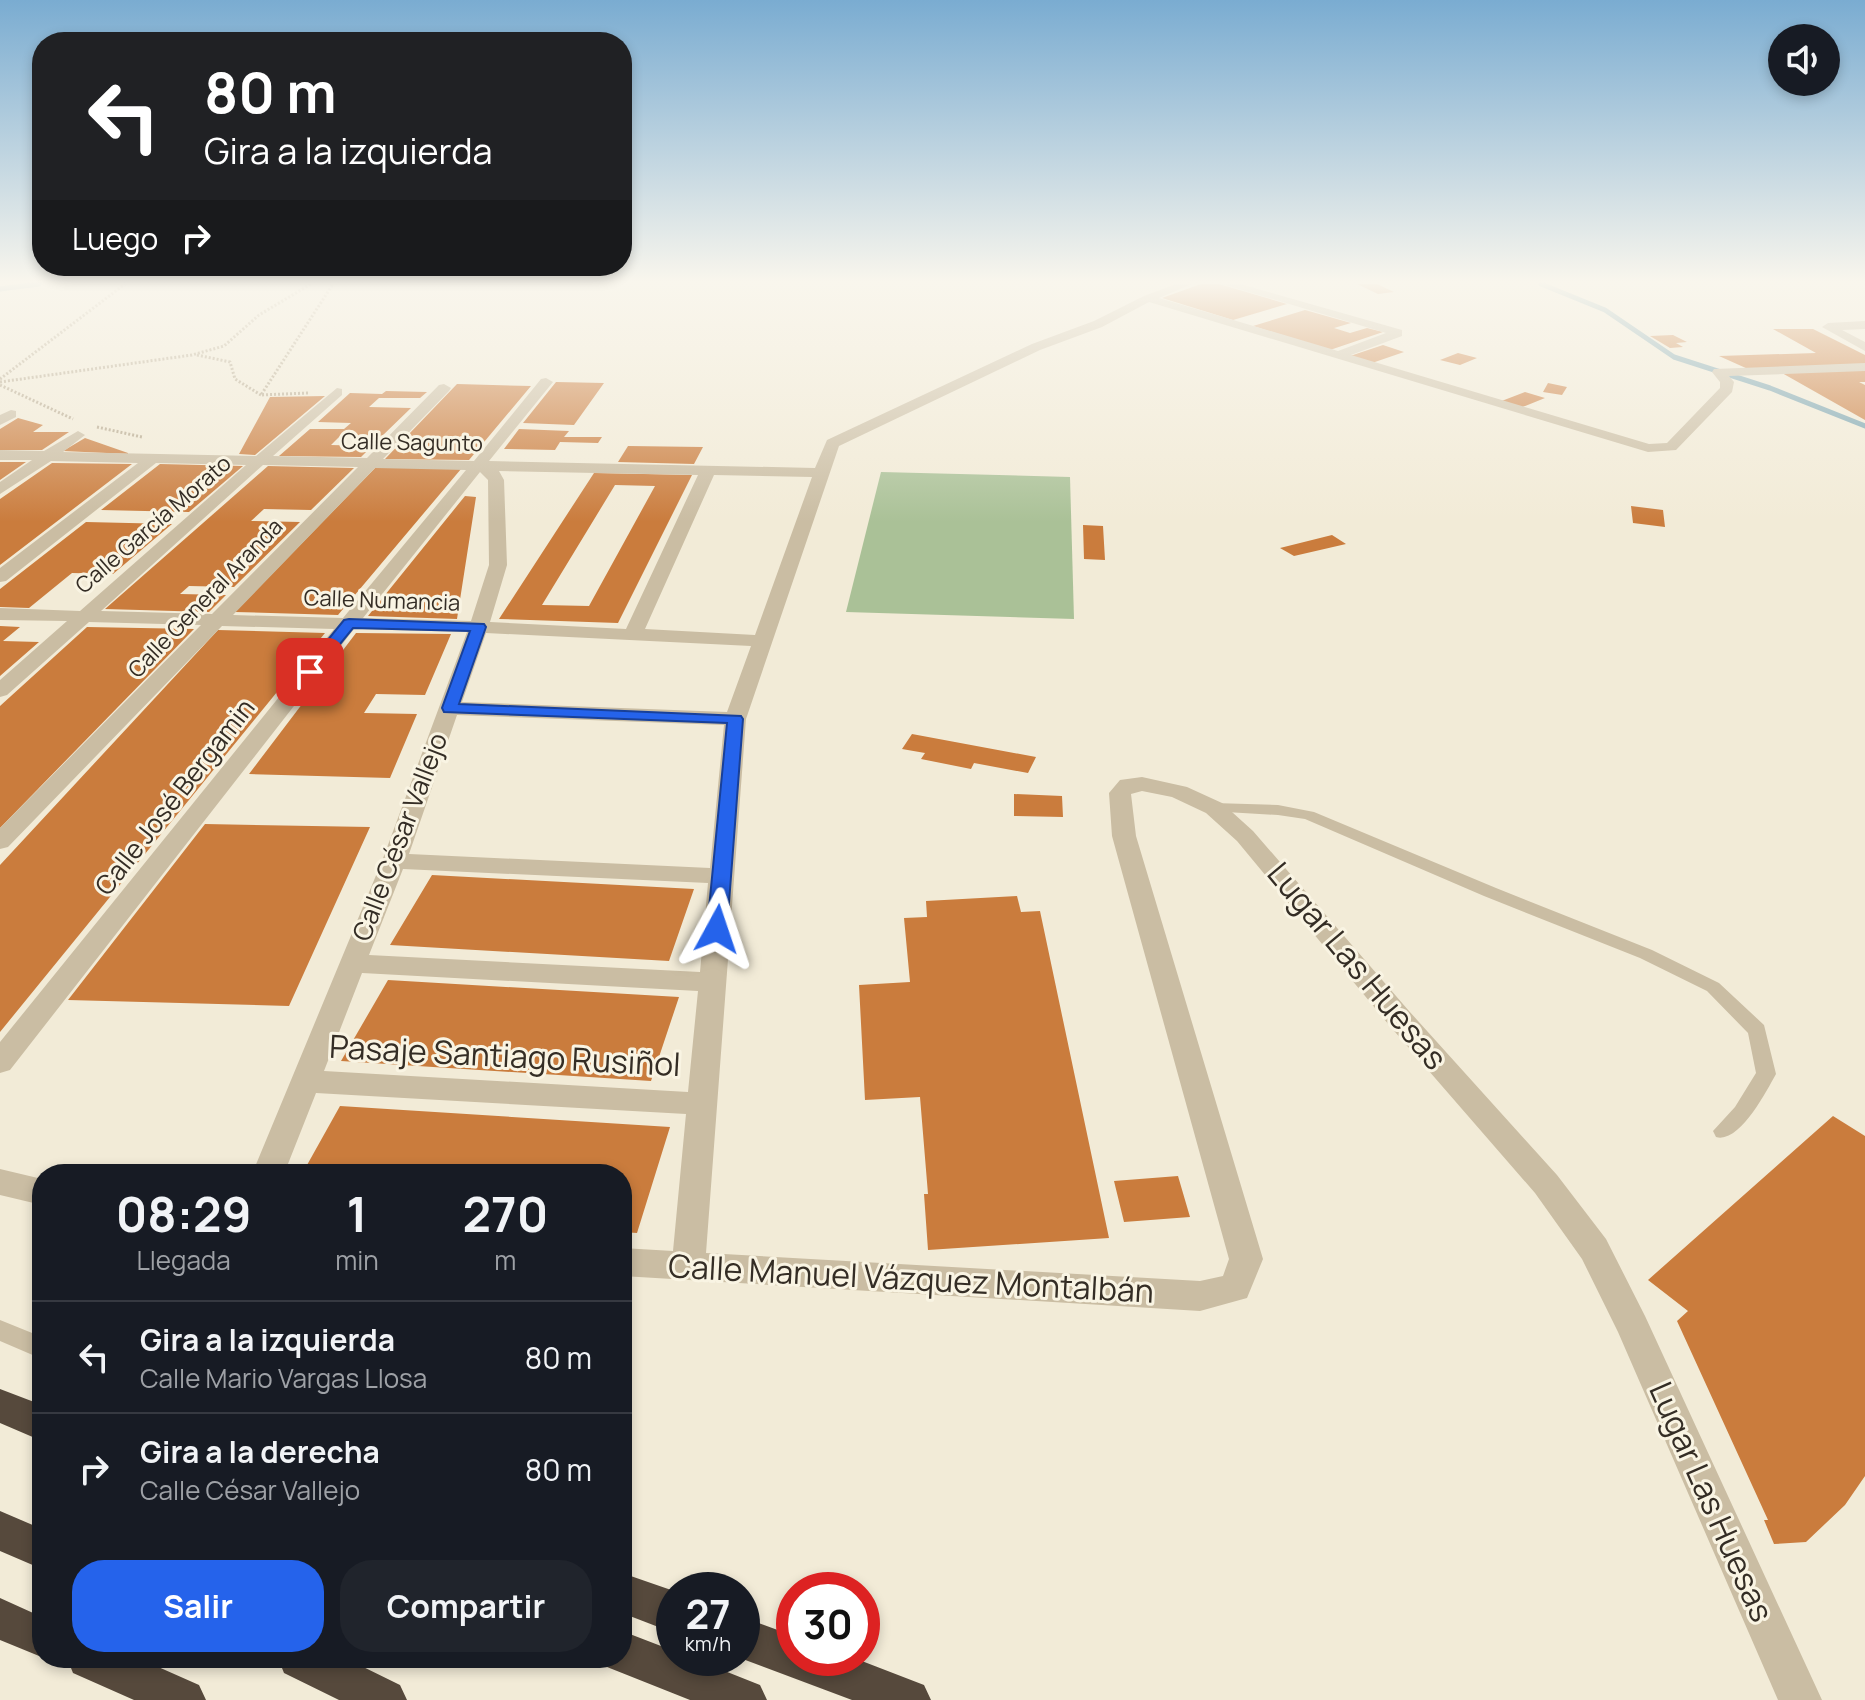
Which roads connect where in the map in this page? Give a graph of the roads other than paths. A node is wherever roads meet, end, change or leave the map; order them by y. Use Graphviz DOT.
graph roads {
  1 [pos="1001,363"];
  2 [pos="1362,363"];
  3 [pos="1865,367"];
  4 [pos="546,382"];
  5 [pos="444,388"];
  6 [pos="337,392"];
  7 [pos="78,435"];
  8 [pos="0,455"];
  9 [pos="48,456"];
  10 [pos="152,459"];
  11 [pos="261,461"];
  12 [pos="371,463"];
  13 [pos="478,466"];
  14 [pos="530,467"];
  15 [pos="708,471"];
  16 [pos="822,473"];
  17 [pos="495,486"];
  18 [pos="460,488"];
  19 [pos="0,489"];
  20 [pos="0,577"];
  21 [pos="0,614"];
  22 [pos="83,616"];
  23 [pos="216,620"];
  24 [pos="349,623"];
  25 [pos="479,627"];
  26 [pos="633,634"];
  27 [pos="761,641"];
  28 [pos="0,691"];
  29 [pos="449,708"];
  30 [pos="735,719"];
  31 [pos="1214,808"];
  32 [pos="0,842"];
  33 [pos="394,861"];
  34 [pos="722,876"];
  35 [pos="352,963"];
  36 [pos="713,982"];
  37 [pos="0,1062"];
  38 [pos="304,1081"];
  39 [pos="702,1104"];
  40 [pos="1723,1131"];
  41 [pos="272,1164"];
  42 [pos="0,1182"];
  43 [pos="32,1190"];
  44 [pos="632,1262"];
  45 [pos="688,1265"];
  46 [pos="1200,1296"];
  47 [pos="0,1330"];
  48 [pos="32,1344"];
  49 [pos="0,1406"];
  50 [pos="32,1419"];
  51 [pos="0,1531"];
  52 [pos="32,1545"];
  53 [pos="632,1597"];
  54 [pos="656,1605"];
  55 [pos="0,1619"];
  56 [pos="32,1633"];
  57 [pos="632,1656"];
  58 [pos="111,1668"];
  59 [pos="319,1668"];
  60 [pos="844,1676"];
  61 [pos="184,1700"];
  62 [pos="385,1700"];
  63 [pos="745,1700"];
  64 [pos="909,1700"];
  65 [pos="1800,1700"];
  1 -- 16 [label="street"];
  2 -- 3 [label="street"];
  4 -- 13 [label="street, Calle José Bergamin"];
  5 -- 12 [label="street, Calle General Aranda"];
  6 -- 11 [label="street, Calle García Morato"];
  7 -- 9 [label="street"];
  8 -- 9 [label="street, Calle Sagunto"];
  9 -- 10 [label="street, Calle Sagunto"];
  9 -- 19 [label="street"];
  10 -- 11 [label="street, Calle Sagunto"];
  10 -- 20 [label="street"];
  11 -- 12 [label="street, Calle Sagunto"];
  11 -- 22 [label="street, Calle García Morato"];
  12 -- 13 [label="street, Calle Sagunto"];
  12 -- 23 [label="street, Calle General Aranda"];
  13 -- 14 [label="street, Calle Sagunto"];
  13 -- 17 [label="street"];
  13 -- 18 [label="street, Calle José Bergamin"];
  14 -- 15 [label="street, Calle Sagunto"];
  14 -- 17 [label="street"];
  15 -- 16 [label="street, Calle Sagunto"];
  15 -- 26 [label="street"];
  16 -- 27 [label="street"];
  17 -- 18 [label="street"];
  17 -- 25 [label="street, Calle César Vallejo"];
  18 -- 24 [label="street, Calle José Bergamin"];
  21 -- 22 [label="street, Calle Numancia"];
  22 -- 23 [label="street, Calle Numancia"];
  22 -- 28 [label="street, Calle García Morato"];
  23 -- 24 [label="street, Calle Numancia"];
  23 -- 32 [label="street, Calle General Aranda"];
  24 -- 25 [label="street, Calle Numancia"];
  24 -- 37 [label="street, Calle José Bergamin"];
  25 -- 26 [label="street, Calle Numancia"];
  25 -- 29 [label="street, Calle César Vallejo"];
  26 -- 27 [label="street, Calle Numancia"];
  27 -- 30 [label="street"];
  29 -- 30 [label="street"];
  29 -- 33 [label="street, Calle César Vallejo"];
  30 -- 34 [label="street"];
  31 -- 40 [label="lane"];
  31 -- 46 [label="street, Lugar Las Huesas"];
  31 -- 65 [label="street, Lugar Las Huesas"];
  33 -- 34 [label="street"];
  33 -- 35 [label="street, Calle César Vallejo"];
  34 -- 36 [label="street"];
  35 -- 36 [label="street"];
  35 -- 38 [label="street, Calle César Vallejo"];
  36 -- 39 [label="street"];
  38 -- 39 [label="street, Pasaje Santiago Rusiñol"];
  38 -- 41 [label="street, Calle César Vallejo"];
  39 -- 45 [label="street"];
  42 -- 43 [label="street"];
  44 -- 45 [label="street, Calle Manuel Vázquez Montalbán"];
  45 -- 46 [label="street, Calle Manuel Vázquez Montalbán"];
  47 -- 48 [label="lane"];
  49 -- 50 [label="highway"];
  51 -- 52 [label="highway"];
  53 -- 54 [label="highway"];
  55 -- 56 [label="highway"];
  57 -- 63 [label="highway"];
  58 -- 61 [label="highway"];
  59 -- 62 [label="highway"];
  60 -- 64 [label="highway"];
}
